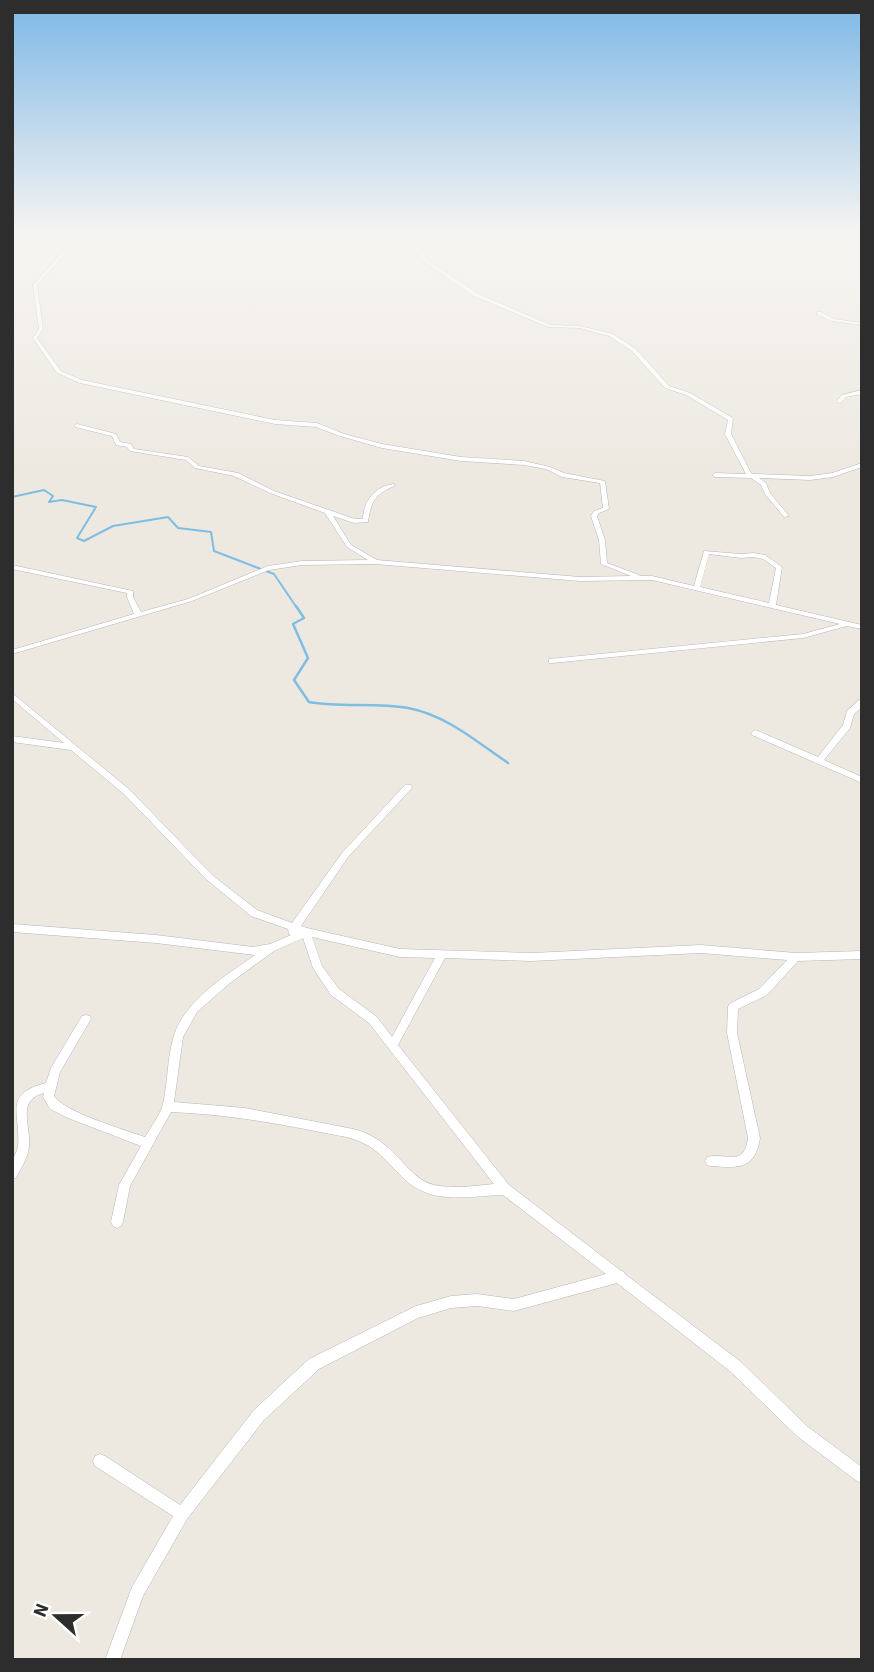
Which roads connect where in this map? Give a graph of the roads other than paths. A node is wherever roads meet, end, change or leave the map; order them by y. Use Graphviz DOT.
graph roads {
  1 [pos="39,315"];
  2 [pos="524,315"];
  3 [pos="824,315"];
  4 [pos="862,324"];
  5 [pos="862,392"];
  6 [pos="839,402"];
  7 [pos="77,426"];
  8 [pos="862,465"];
  9 [pos="749,474"];
  10 [pos="715,475"];
  11 [pos="392,485"];
  12 [pos="327,513"];
  13 [pos="786,516"];
  14 [pos="375,562"];
  15 [pos="12,567"];
  16 [pos="642,577"];
  17 [pos="697,587"];
  18 [pos="772,606"];
  19 [pos="138,614"];
  20 [pos="845,625"];
  21 [pos="862,627"];
  22 [pos="12,652"];
  23 [pos="552,661"];
  24 [pos="12,695"];
  25 [pos="862,702"];
  26 [pos="755,733"];
  27 [pos="12,739"];
  28 [pos="73,747"];
  29 [pos="819,761"];
  30 [pos="862,780"];
  31 [pos="408,787"];
  32 [pos="12,928"];
  33 [pos="300,930"];
  34 [pos="271,948"];
  35 [pos="442,954"];
  36 [pos="862,956"];
  37 [pos="796,957"];
  38 [pos="86,1019"];
  39 [pos="393,1045"];
  40 [pos="49,1087"];
  41 [pos="168,1107"];
  42 [pos="147,1143"];
  43 [pos="711,1161"];
  44 [pos="12,1174"];
  45 [pos="505,1189"];
  46 [pos="117,1222"];
  47 [pos="621,1276"];
  48 [pos="100,1461"];
  49 [pos="862,1476"];
  50 [pos="182,1514"];
  51 [pos="112,1660"];
  1 -- 16 [label="street"];
  2 -- 9 [label="street"];
  3 -- 4 [label="street"];
  5 -- 6 [label="street"];
  7 -- 12 [label="street"];
  8 -- 9 [label="street"];
  9 -- 10 [label="street"];
  9 -- 13 [label="street"];
  11 -- 12 [label="street"];
  12 -- 14 [label="street"];
  14 -- 16 [label="street"];
  14 -- 19 [label="street"];
  15 -- 19 [label="street"];
  16 -- 17 [label="street"];
  17 -- 18 [label="street"];
  17 -- 18 [label="street"];
  18 -- 20 [label="street"];
  19 -- 22 [label="street"];
  20 -- 21 [label="street"];
  20 -- 23 [label="street"];
  24 -- 28 [label="street"];
  25 -- 29 [label="street"];
  26 -- 29 [label="street"];
  27 -- 28 [label="street"];
  28 -- 33 [label="street"];
  29 -- 30 [label="street"];
  31 -- 33 [label="street"];
  32 -- 34 [label="street"];
  33 -- 34 [label="street"];
  33 -- 35 [label="street"];
  33 -- 39 [label="street"];
  34 -- 41 [label="street"];
  35 -- 37 [label="street"];
  35 -- 39 [label="street"];
  36 -- 37 [label="street"];
  37 -- 43 [label="street"];
  38 -- 40 [label="street"];
  39 -- 45 [label="street"];
  40 -- 42 [label="street"];
  40 -- 44 [label="street"];
  41 -- 42 [label="street"];
  41 -- 45 [label="street"];
  42 -- 46 [label="street"];
  45 -- 47 [label="street"];
  47 -- 49 [label="street"];
  47 -- 50 [label="street"];
  48 -- 50 [label="street"];
  50 -- 51 [label="street"];
}
